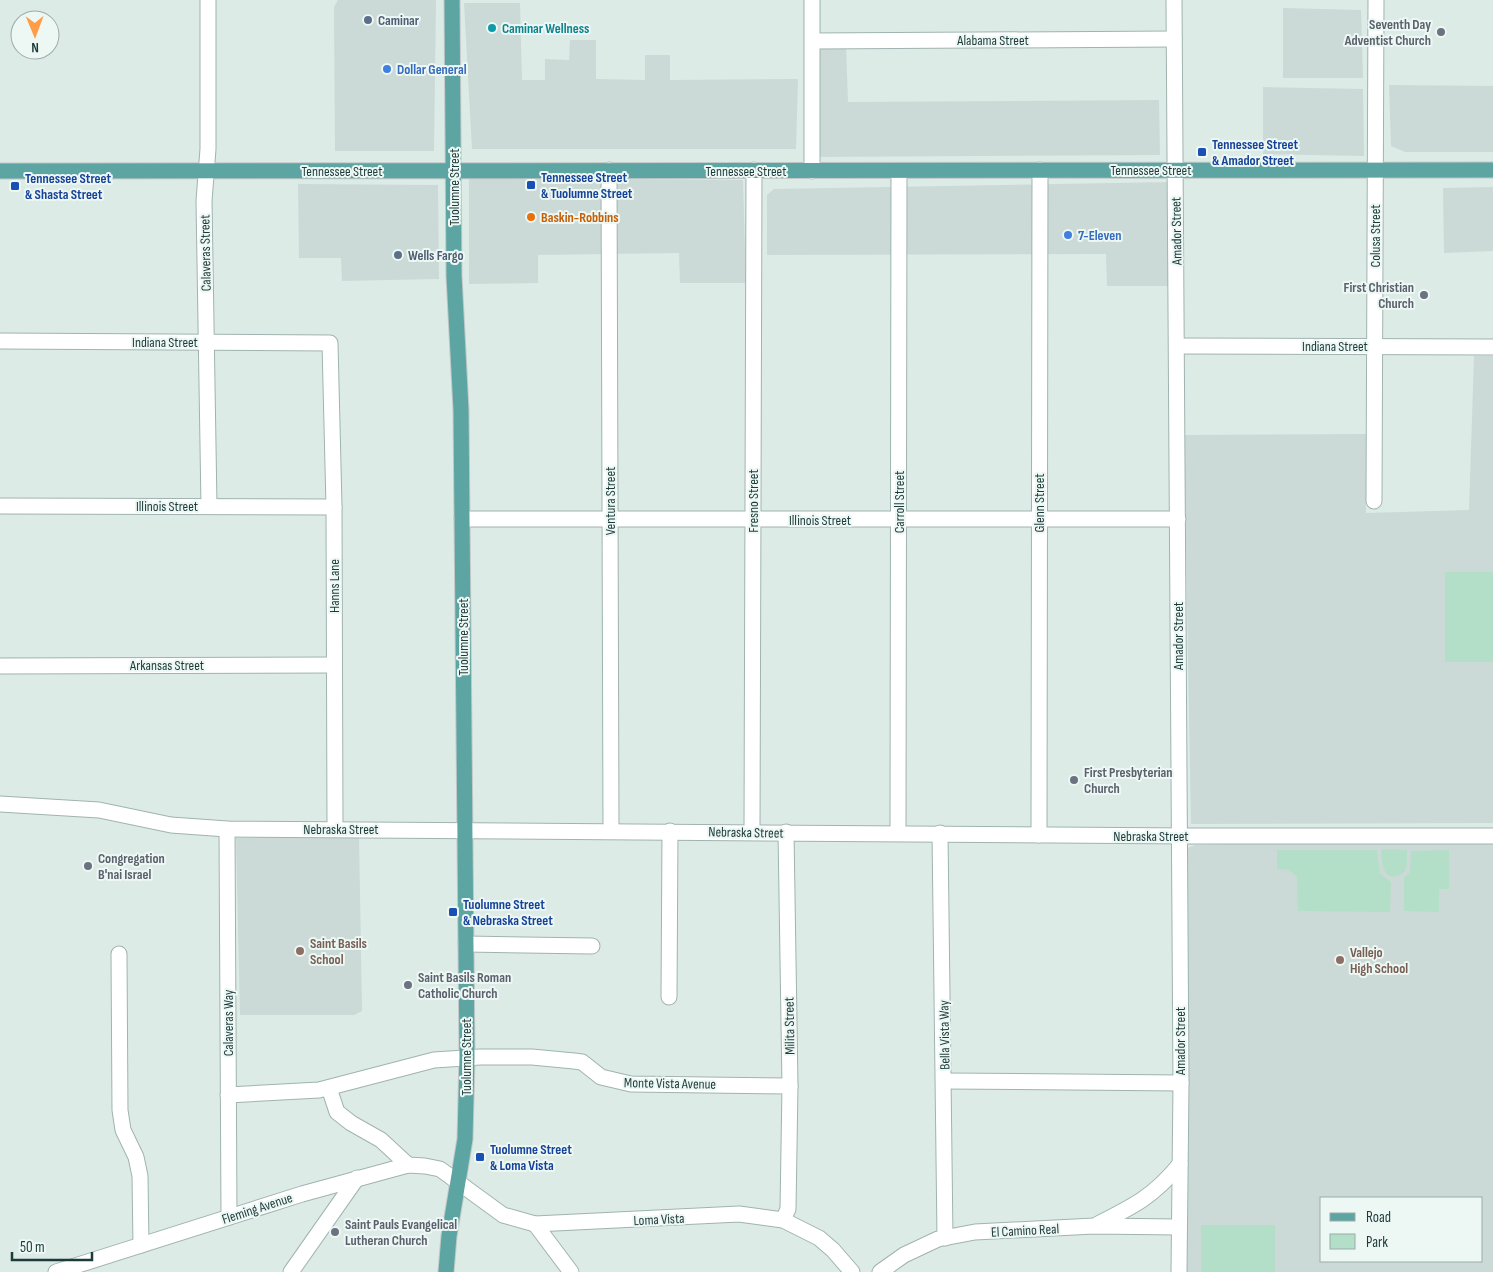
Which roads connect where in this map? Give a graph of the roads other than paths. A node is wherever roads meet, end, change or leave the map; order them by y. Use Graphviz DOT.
graph roads {
  1 [pos="208,0"];
  2 [pos="452,0"];
  3 [pos="812,0"];
  4 [pos="1174,0"];
  5 [pos="1376,0"];
  6 [pos="1174,39"];
  7 [pos="813,41"];
  8 [pos="609,170"];
  9 [pos="754,170"];
  10 [pos="1040,170"];
  11 [pos="1175,170"];
  12 [pos="1376,170"];
  13 [pos="1493,170"];
  14 [pos="0,171"];
  15 [pos="207,171"];
  16 [pos="454,171"];
  17 [pos="812,171"];
  18 [pos="899,171"];
  19 [pos="0,341"];
  20 [pos="206,342"];
  21 [pos="330,343"];
  22 [pos="1177,346"];
  23 [pos="1375,346"];
  24 [pos="1493,347"];
  25 [pos="1374,501"];
  26 [pos="0,506"];
  27 [pos="209,506"];
  28 [pos="334,507"];
  29 [pos="1039,519"];
  30 [pos="1178,519"];
  31 [pos="462,520"];
  32 [pos="610,520"];
  33 [pos="753,520"];
  34 [pos="899,520"];
  35 [pos="334,665"];
  36 [pos="0,666"];
  37 [pos="0,804"];
  38 [pos="227,829"];
  39 [pos="335,829"];
  40 [pos="464,830"];
  41 [pos="611,831"];
  42 [pos="670,831"];
  43 [pos="752,832"];
  44 [pos="786,832"];
  45 [pos="898,833"];
  46 [pos="940,833"];
  47 [pos="1039,835"];
  48 [pos="1179,836"];
  49 [pos="1493,836"];
  50 [pos="466,944"];
  51 [pos="592,946"];
  52 [pos="119,954"];
  53 [pos="670,997"];
  54 [pos="467,1057"];
  55 [pos="944,1081"];
  56 [pos="1181,1082"];
  57 [pos="790,1086"];
  58 [pos="329,1088"];
  59 [pos="228,1095"];
  60 [pos="1180,1164"];
  61 [pos="408,1165"];
  62 [pos="357,1178"];
  63 [pos="457,1183"];
  64 [pos="229,1217"];
  65 [pos="783,1220"];
  66 [pos="535,1224"];
  67 [pos="1094,1226"];
  68 [pos="1179,1227"];
  69 [pos="945,1238"];
  70 [pos="141,1245"];
  71 [pos="97,1266"];
  72 [pos="292,1271"];
  73 [pos="56,1272"];
  74 [pos="446,1272"];
  75 [pos="571,1272"];
  76 [pos="852,1272"];
  77 [pos="880,1272"];
  78 [pos="1179,1272"];
  1 -- 15 [label="street, Calaveras Street"];
  2 -- 16 [label="main road, Tuolumne Street"];
  3 -- 7 [label="street"];
  4 -- 6 [label="street, Amador Street"];
  5 -- 12 [label="street, Colusa Street"];
  6 -- 7 [label="street, Alabama Street"];
  6 -- 11 [label="street, Amador Street"];
  7 -- 17 [label="street"];
  8 -- 9 [label="main road, Tennessee Street"];
  8 -- 16 [label="main road, Tennessee Street"];
  8 -- 32 [label="street, Ventura Street"];
  9 -- 17 [label="main road, Tennessee Street"];
  9 -- 33 [label="street, Fresno Street"];
  10 -- 11 [label="main road, Tennessee Street"];
  10 -- 18 [label="main road, Tennessee Street"];
  10 -- 29 [label="street, Glenn Street"];
  11 -- 12 [label="main road, Tennessee Street"];
  11 -- 22 [label="street, Amador Street"];
  12 -- 13 [label="main road, Tennessee Street"];
  12 -- 23 [label="street, Colusa Street"];
  14 -- 15 [label="main road, Tennessee Street"];
  15 -- 16 [label="main road, Tennessee Street"];
  15 -- 20 [label="street, Calaveras Street"];
  16 -- 31 [label="main road, Tuolumne Street"];
  17 -- 18 [label="main road, Tennessee Street"];
  18 -- 34 [label="street, Carroll Street"];
  19 -- 20 [label="street, Indiana Street"];
  20 -- 21 [label="street, Indiana Street"];
  20 -- 27 [label="street, Calaveras Street"];
  21 -- 28 [label="street, Hanns Lane"];
  22 -- 23 [label="street, Indiana Street"];
  22 -- 30 [label="street, Amador Street"];
  23 -- 24 [label="street, Indiana Street"];
  23 -- 25 [label="street, Colusa Street"];
  26 -- 27 [label="street, Illinois Street"];
  27 -- 28 [label="street, Illinois Street"];
  28 -- 35 [label="street, Hanns Lane"];
  29 -- 30 [label="street, Illinois Street"];
  29 -- 34 [label="street, Illinois Street"];
  29 -- 47 [label="street, Glenn Street"];
  30 -- 48 [label="street, Amador Street"];
  31 -- 32 [label="street, Illinois Street"];
  31 -- 40 [label="main road, Tuolumne Street"];
  32 -- 33 [label="street, Illinois Street"];
  32 -- 41 [label="street, Ventura Street"];
  33 -- 34 [label="street, Illinois Street"];
  33 -- 43 [label="street, Fresno Street"];
  34 -- 45 [label="street, Carroll Street"];
  35 -- 36 [label="street, Arkansas Street"];
  35 -- 39 [label="street, Hanns Lane"];
  37 -- 38 [label="street, Nebraska Street"];
  38 -- 39 [label="street, Nebraska Street"];
  38 -- 59 [label="street, Calaveras Way"];
  39 -- 40 [label="street, Nebraska Street"];
  40 -- 41 [label="street, Nebraska Street"];
  40 -- 50 [label="main road, Tuolumne Street"];
  41 -- 42 [label="street, Nebraska Street"];
  42 -- 43 [label="street, Nebraska Street"];
  42 -- 53 [label="street"];
  43 -- 44 [label="street, Nebraska Street"];
  44 -- 45 [label="street, Nebraska Street"];
  44 -- 57 [label="street, Milita Street"];
  45 -- 46 [label="street, Nebraska Street"];
  46 -- 47 [label="street, Nebraska Street"];
  46 -- 55 [label="street, Bella Vista Way"];
  47 -- 48 [label="street, Nebraska Street"];
  48 -- 49 [label="street, Nebraska Street"];
  48 -- 56 [label="street, Amador Street"];
  50 -- 51 [label="street"];
  50 -- 54 [label="main road, Tuolumne Street"];
  52 -- 70 [label="street"];
  54 -- 57 [label="street, Monte Vista Avenue"];
  54 -- 58 [label="street, Monte Vista Avenue"];
  54 -- 63 [label="main road, Tuolumne Street"];
  55 -- 56 [label="street"];
  55 -- 69 [label="street, Bella Vista Way"];
  56 -- 60 [label="street, Amador Street"];
  57 -- 65 [label="street, Milita Street"];
  58 -- 59 [label="street, Monte Vista Avenue"];
  58 -- 61 [label="street"];
  59 -- 64 [label="street, Calaveras Way"];
  60 -- 67 [label="street"];
  60 -- 68 [label="street, Amador Street"];
  61 -- 62 [label="street, Fleming Avenue"];
  61 -- 63 [label="street, Fleming Avenue"];
  62 -- 64 [label="street, Fleming Avenue"];
  62 -- 72 [label="street"];
  63 -- 66 [label="street, Loma Vista"];
  63 -- 74 [label="main road, Tuolumne Street"];
  64 -- 70 [label="street, Fleming Avenue"];
  65 -- 66 [label="street, Loma Vista"];
  65 -- 76 [label="street, Loma Vista"];
  66 -- 75 [label="street"];
  67 -- 68 [label="street, El Camino Real"];
  67 -- 69 [label="street, El Camino Real"];
  68 -- 78 [label="street, Amador Street"];
  69 -- 77 [label="street, El Camino Real"];
  70 -- 71 [label="street, Fleming Avenue"];
  71 -- 73 [label="street, Fleming Avenue"];
}
